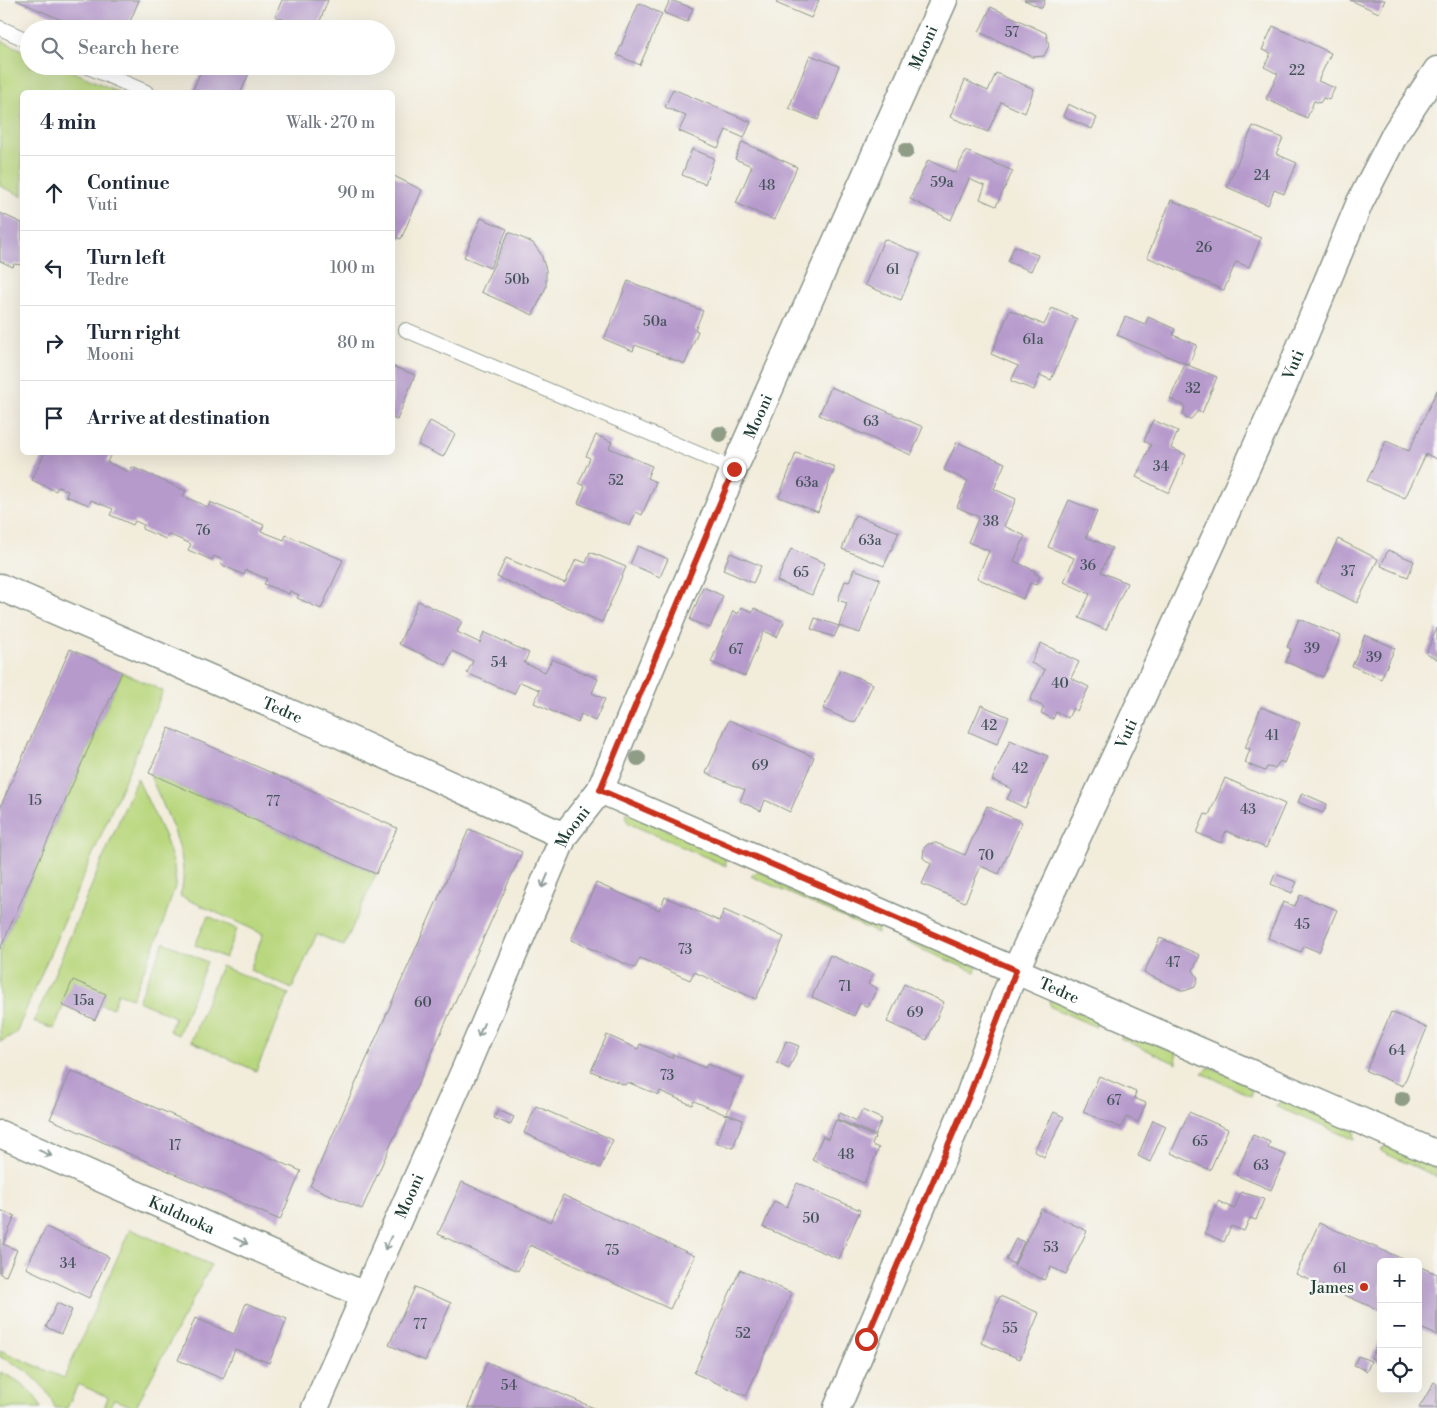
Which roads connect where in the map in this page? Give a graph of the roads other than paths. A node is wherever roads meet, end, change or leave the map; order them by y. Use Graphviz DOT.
graph roads {
  1 [pos="944,0"];
  2 [pos="0,28"];
  3 [pos="20,37"];
  4 [pos="1437,70"];
  5 [pos="107,75"];
  6 [pos="141,90"];
  7 [pos="406,330"];
  8 [pos="734,469"];
  9 [pos="0,587"];
  10 [pos="600,790"];
  11 [pos="564,836"];
  12 [pos="1016,970"];
  13 [pos="0,1134"];
  14 [pos="1437,1154"];
  15 [pos="364,1296"];
  16 [pos="315,1408"];
  17 [pos="838,1408"];
  1 -- 8 [label="street, Mooni"];
  2 -- 3 [label="lane"];
  4 -- 12 [label="street, Vuti"];
  5 -- 6 [label="lane"];
  7 -- 8 [label="lane"];
  8 -- 10 [label="street, Mooni"];
  9 -- 11 [label="street, Tedre"];
  10 -- 11 [label="street, Mooni"];
  10 -- 12 [label="street, Tedre"];
  11 -- 15 [label="street, Mooni, one-way"];
  12 -- 14 [label="street, Tedre"];
  12 -- 17 [label="street, Vuti"];
  13 -- 15 [label="street, Kuldnoka, one-way"];
  15 -- 16 [label="street, Mooni"];
}
